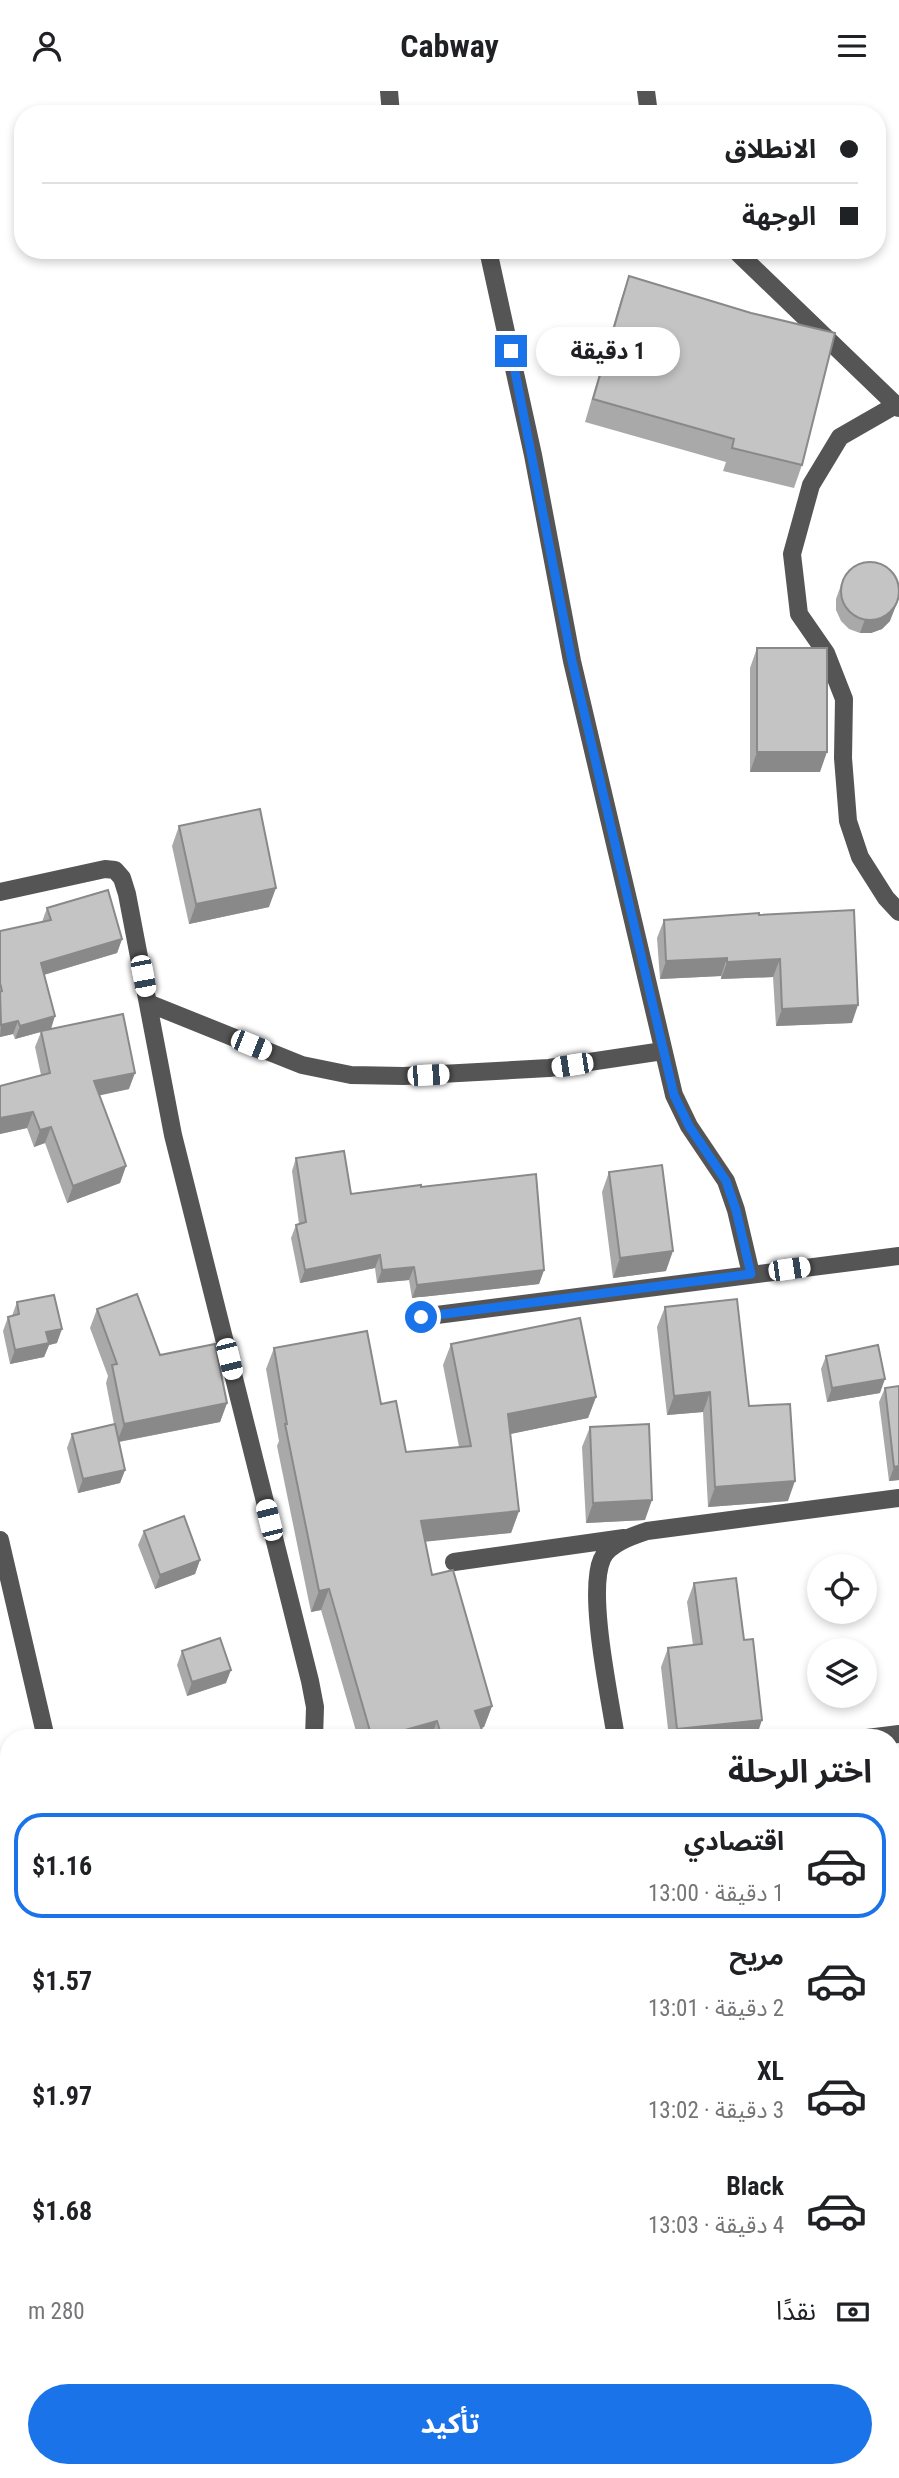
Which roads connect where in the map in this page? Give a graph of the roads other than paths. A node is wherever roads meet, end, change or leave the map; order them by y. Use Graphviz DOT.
graph roads {
  1 [pos="490,259"];
  2 [pos="742,259"];
  3 [pos="896,407"];
  4 [pos="0,892"];
  5 [pos="899,912"];
  6 [pos="148,1003"];
  7 [pos="663,1051"];
  8 [pos="899,1256"];
  9 [pos="751,1274"];
  10 [pos="421,1317"];
  11 [pos="899,1498"];
  12 [pos="628,1538"];
  13 [pos="0,1540"];
  14 [pos="454,1562"];
  15 [pos="44,1729"];
  16 [pos="314,1729"];
  17 [pos="615,1729"];
  1 -- 7 [label="street"];
  2 -- 3 [label="street"];
  3 -- 5 [label="street"];
  4 -- 6 [label="street"];
  6 -- 7 [label="street"];
  6 -- 16 [label="street"];
  7 -- 9 [label="street"];
  8 -- 9 [label="street"];
  9 -- 10 [label="street"];
  11 -- 12 [label="street"];
  12 -- 14 [label="street"];
  12 -- 17 [label="street"];
  13 -- 15 [label="street"];
}
